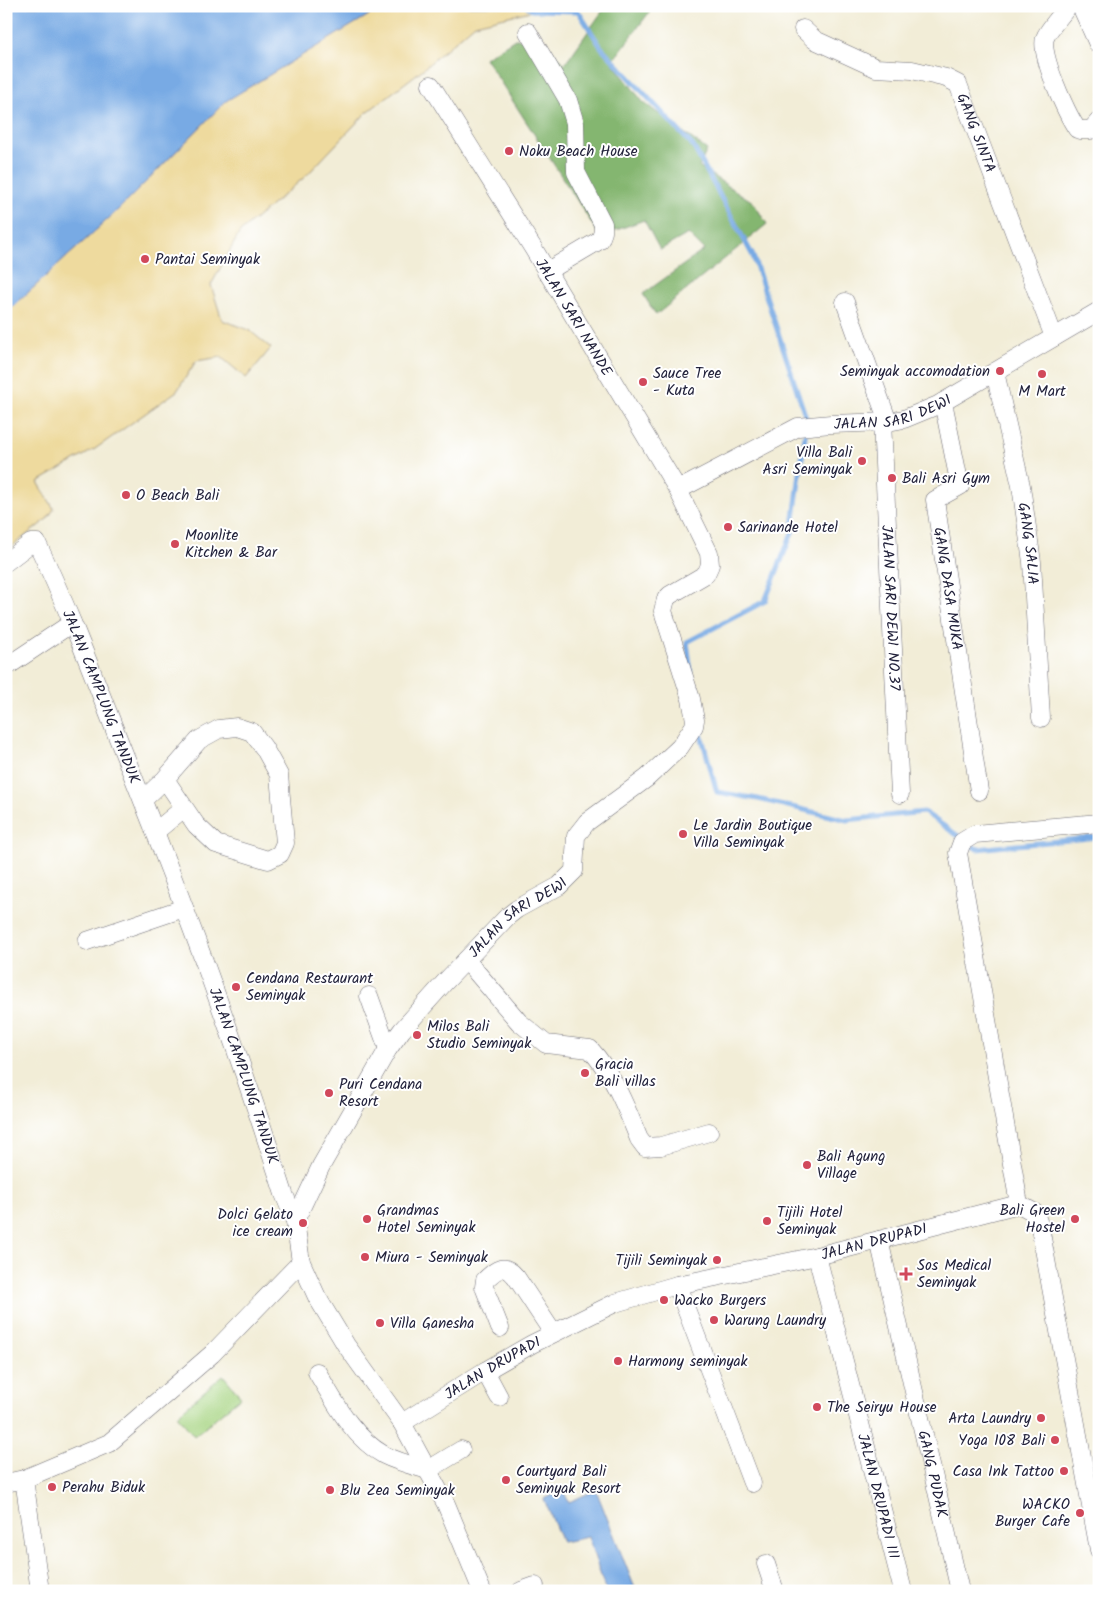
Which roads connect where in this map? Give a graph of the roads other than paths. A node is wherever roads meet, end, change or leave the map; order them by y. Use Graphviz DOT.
graph roads {
  1 [pos="1068,6"];
  2 [pos="1081,6"];
  3 [pos="803,29"];
  4 [pos="528,32"];
  5 [pos="1098,44"];
  6 [pos="431,85"];
  7 [pos="1099,121"];
  8 [pos="546,272"];
  9 [pos="844,302"];
  10 [pos="1099,311"];
  11 [pos="1054,337"];
  12 [pos="995,372"];
  13 [pos="943,402"];
  14 [pos="885,422"];
  15 [pos="678,490"];
  16 [pos="709,553"];
  17 [pos="6,562"];
  18 [pos="72,623"];
  19 [pos="6,667"];
  20 [pos="1041,718"];
  21 [pos="165,779"];
  22 [pos="979,791"];
  23 [pos="900,794"];
  24 [pos="143,800"];
  25 [pos="184,808"];
  26 [pos="1099,823"];
  27 [pos="155,832"];
  28 [pos="184,908"];
  29 [pos="87,941"];
  30 [pos="466,960"];
  31 [pos="369,996"];
  32 [pos="388,1049"];
  33 [pos="709,1132"];
  34 [pos="1018,1204"];
  35 [pos="295,1221"];
  36 [pos="879,1240"];
  37 [pos="817,1256"];
  38 [pos="301,1262"];
  39 [pos="677,1284"];
  40 [pos="500,1328"];
  41 [pos="553,1333"];
  42 [pos="485,1371"];
  43 [pos="317,1372"];
  44 [pos="499,1397"];
  45 [pos="402,1423"];
  46 [pos="461,1450"];
  47 [pos="428,1470"];
  48 [pos="24,1479"];
  49 [pos="6,1483"];
  50 [pos="752,1483"];
  51 [pos="1099,1550"];
  52 [pos="766,1564"];
  53 [pos="40,1591"];
  54 [pos="482,1591"];
  55 [pos="775,1591"];
  56 [pos="904,1591"];
  57 [pos="960,1591"];
  1 -- 7 [label="street"];
  2 -- 5 [label="street"];
  3 -- 11 [label="street, GANG SINTA"];
  4 -- 8 [label="street"];
  6 -- 8 [label="street, JALAN SARI NANDE"];
  8 -- 15 [label="street, JALAN SARI NANDE"];
  9 -- 14 [label="street, JALAN SARI DEWI NO.37"];
  10 -- 11 [label="street, JALAN SARI DEWI"];
  11 -- 12 [label="street, JALAN SARI DEWI"];
  12 -- 13 [label="street, JALAN SARI DEWI"];
  12 -- 20 [label="street, GANG SALIA"];
  13 -- 14 [label="street, JALAN SARI DEWI"];
  13 -- 22 [label="street, GANG DASA MUKA"];
  14 -- 15 [label="street, JALAN SARI DEWI"];
  14 -- 23 [label="street, JALAN SARI DEWI NO.37"];
  15 -- 16 [label="street, JALAN SARI NANDE"];
  16 -- 30 [label="street, JALAN SARI DEWI"];
  17 -- 18 [label="street, JALAN CAMPLUNG TANDUK"];
  18 -- 19 [label="street"];
  18 -- 24 [label="street, JALAN CAMPLUNG TANDUK"];
  21 -- 24 [label="street"];
  21 -- 25 [label="street"];
  21 -- 25 [label="street"];
  24 -- 27 [label="street, JALAN CAMPLUNG TANDUK"];
  25 -- 27 [label="street"];
  26 -- 34 [label="street"];
  27 -- 28 [label="street, JALAN CAMPLUNG TANDUK"];
  28 -- 29 [label="street"];
  28 -- 35 [label="street, JALAN CAMPLUNG TANDUK"];
  30 -- 32 [label="street, JALAN SARI DEWI"];
  30 -- 33 [label="street"];
  31 -- 32 [label="street"];
  32 -- 35 [label="street, JALAN SARI DEWI"];
  34 -- 36 [label="street, JALAN DRUPADI"];
  34 -- 51 [label="street"];
  35 -- 38 [label="street, JALAN CAMPLUNG TANDUK"];
  36 -- 37 [label="street, JALAN DRUPADI"];
  36 -- 57 [label="street, GANG PUDAK"];
  37 -- 39 [label="street, JALAN DRUPADI"];
  37 -- 56 [label="street, JALAN DRUPADI III"];
  38 -- 45 [label="street, JALAN CAMPLUNG TANDUK"];
  38 -- 48 [label="street"];
  39 -- 41 [label="street, JALAN DRUPADI"];
  39 -- 50 [label="street"];
  40 -- 41 [label="street"];
  41 -- 42 [label="street, JALAN DRUPADI"];
  42 -- 44 [label="street"];
  42 -- 45 [label="street, JALAN DRUPADI"];
  43 -- 47 [label="street"];
  45 -- 47 [label="street, JALAN CAMPLUNG TANDUK"];
  46 -- 47 [label="street"];
  47 -- 54 [label="street, JALAN CAMPLUNG TANDUK"];
  48 -- 49 [label="street"];
  48 -- 53 [label="street"];
  52 -- 55 [label="street"];
}
